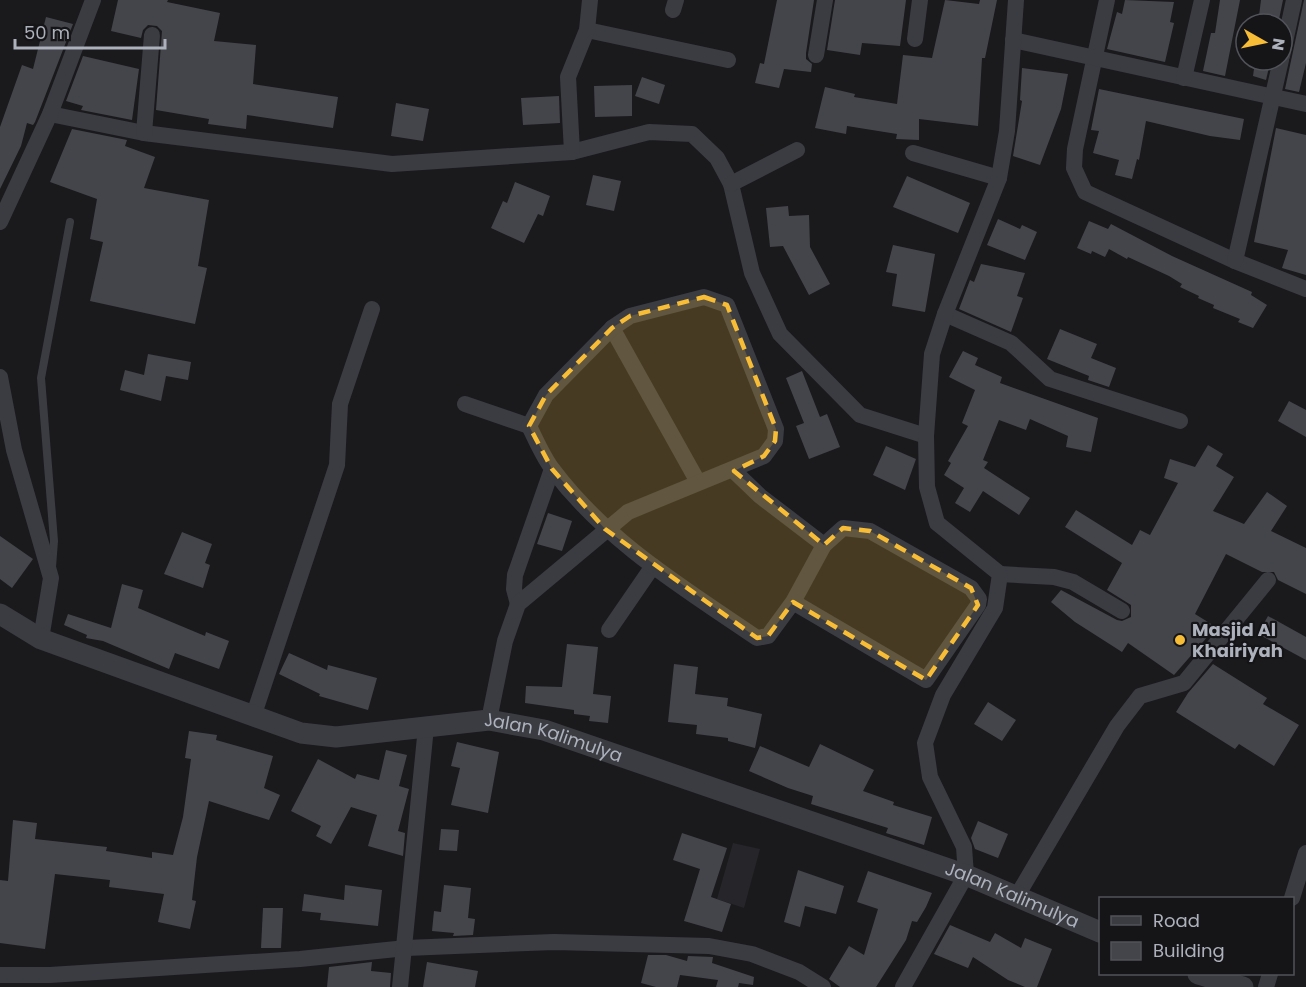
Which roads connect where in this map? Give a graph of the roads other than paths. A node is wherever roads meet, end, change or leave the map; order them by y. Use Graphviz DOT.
graph roads {
  1 [pos="93,0"];
  2 [pos="590,0"];
  3 [pos="825,0"];
  4 [pos="920,0"];
  5 [pos="1016,0"];
  6 [pos="1107,0"];
  7 [pos="1202,0"];
  8 [pos="586,30"];
  9 [pos="152,35"];
  10 [pos="915,39"];
  11 [pos="1013,40"];
  12 [pos="816,55"];
  13 [pos="728,60"];
  14 [pos="1096,60"];
  15 [pos="1279,72"];
  16 [pos="1184,78"];
  17 [pos="1273,97"];
  18 [pos="1306,104"];
  19 [pos="50,114"];
  20 [pos="144,133"];
  21 [pos="797,150"];
  22 [pos="572,152"];
  23 [pos="913,153"];
  24 [pos="999,178"];
  25 [pos="731,184"];
  26 [pos="0,222"];
  27 [pos="70,222"];
  28 [pos="1235,261"];
  29 [pos="1306,289"];
  30 [pos="372,309"];
  31 [pos="945,314"];
  32 [pos="612,328"];
  33 [pos="0,377"];
  34 [pos="465,404"];
  35 [pos="1180,421"];
  36 [pos="529,426"];
  37 [pos="926,436"];
  38 [pos="552,469"];
  39 [pos="734,471"];
  40 [pos="698,482"];
  41 [pos="605,529"];
  42 [pos="824,545"];
  43 [pos="653,566"];
  44 [pos="1000,574"];
  45 [pos="51,578"];
  46 [pos="1268,580"];
  47 [pos="793,602"];
  48 [pos="518,604"];
  49 [pos="1122,611"];
  50 [pos="0,614"];
  51 [pos="609,630"];
  52 [pos="41,639"];
  53 [pos="253,717"];
  54 [pos="489,720"];
  55 [pos="426,727"];
  56 [pos="1306,853"];
  57 [pos="966,875"];
  58 [pos="1017,896"];
  59 [pos="1292,897"];
  60 [pos="1099,931"];
  61 [pos="406,948"];
  62 [pos="0,975"];
  63 [pos="1201,975"];
  64 [pos="50,981"];
  65 [pos="400,987"];
  66 [pos="823,987"];
  67 [pos="903,987"];
  68 [pos="1243,987"];
  1 -- 19 [label="street"];
  2 -- 8 [label="street"];
  3 -- 12 [label="street"];
  4 -- 10 [label="street"];
  5 -- 11 [label="street"];
  6 -- 14 [label="street"];
  7 -- 16 [label="street"];
  8 -- 13 [label="street"];
  8 -- 22 [label="street"];
  9 -- 20 [label="street"];
  11 -- 14 [label="street"];
  11 -- 24 [label="street"];
  14 -- 16 [label="street"];
  14 -- 28 [label="street"];
  15 -- 17 [label="street"];
  16 -- 17 [label="street"];
  17 -- 18 [label="street"];
  17 -- 28 [label="street"];
  19 -- 20 [label="street"];
  19 -- 26 [label="street"];
  20 -- 22 [label="street"];
  21 -- 25 [label="street"];
  22 -- 25 [label="street"];
  23 -- 24 [label="street"];
  24 -- 31 [label="street"];
  25 -- 37 [label="street"];
  27 -- 45 [label="lane"];
  28 -- 29 [label="street"];
  30 -- 53 [label="street"];
  31 -- 35 [label="street"];
  31 -- 37 [label="street"];
  32 -- 36 [label="street"];
  32 -- 39 [label="street"];
  32 -- 40 [label="street"];
  33 -- 45 [label="street"];
  34 -- 36 [label="street"];
  36 -- 38 [label="street"];
  37 -- 44 [label="street"];
  38 -- 41 [label="street"];
  38 -- 48 [label="street"];
  39 -- 40 [label="street"];
  39 -- 42 [label="street"];
  40 -- 41 [label="street"];
  41 -- 43 [label="street"];
  41 -- 48 [label="street"];
  42 -- 47 [label="street"];
  42 -- 47 [label="street"];
  43 -- 47 [label="street"];
  43 -- 51 [label="street"];
  44 -- 49 [label="street"];
  44 -- 57 [label="street"];
  45 -- 52 [label="street"];
  46 -- 58 [label="street"];
  48 -- 54 [label="street"];
  50 -- 52 [label="street, Jalan Kalimulya"];
  52 -- 53 [label="street, Jalan Kalimulya"];
  53 -- 55 [label="street, Jalan Kalimulya"];
  54 -- 55 [label="street, Jalan Kalimulya"];
  54 -- 57 [label="street, Jalan Kalimulya"];
  55 -- 61 [label="street"];
  56 -- 59 [label="street"];
  57 -- 58 [label="street, Jalan Kalimulya"];
  57 -- 67 [label="street"];
  58 -- 60 [label="street, Jalan Kalimulya"];
  61 -- 64 [label="street"];
  61 -- 65 [label="street"];
  61 -- 66 [label="street"];
  62 -- 64 [label="street"];
  63 -- 68 [label="street"];
}
